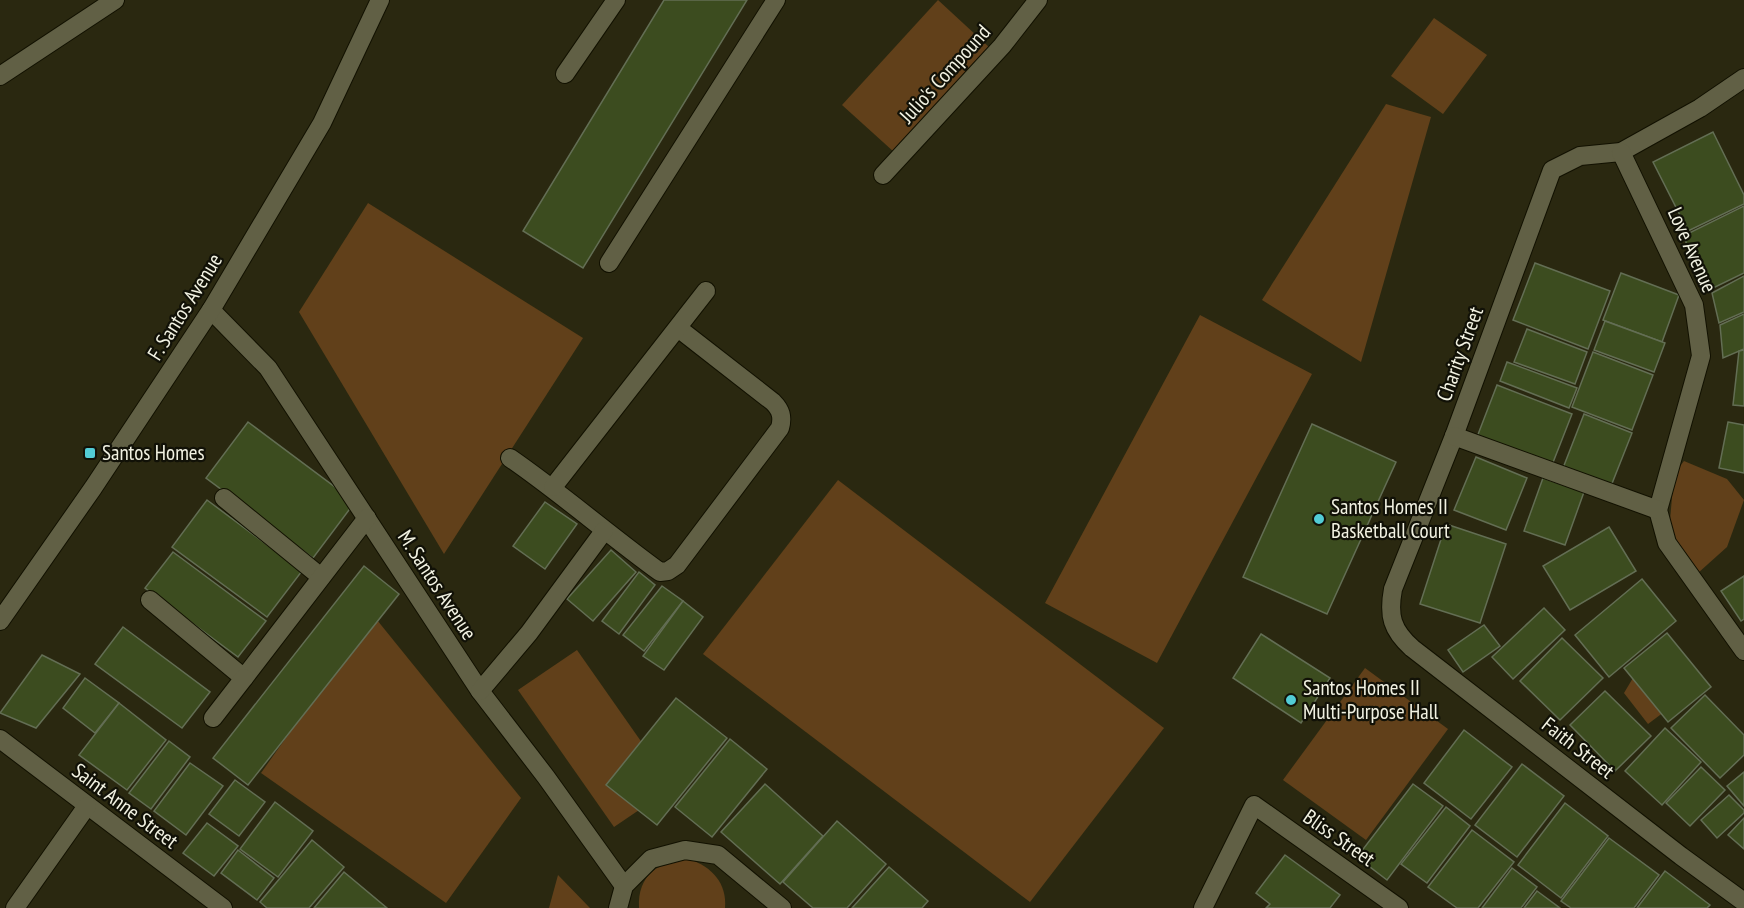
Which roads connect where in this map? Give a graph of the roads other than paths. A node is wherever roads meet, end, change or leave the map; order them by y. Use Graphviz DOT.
graph roads {
  1 [pos="114,0"];
  2 [pos="380,0"];
  3 [pos="616,0"];
  4 [pos="776,0"];
  5 [pos="1038,0"];
  6 [pos="565,74"];
  7 [pos="0,76"];
  8 [pos="1744,78"];
  9 [pos="1621,152"];
  10 [pos="883,175"];
  11 [pos="609,263"];
  12 [pos="706,291"];
  13 [pos="211,310"];
  14 [pos="678,328"];
  15 [pos="1454,436"];
  16 [pos="510,458"];
  17 [pos="553,487"];
  18 [pos="224,498"];
  19 [pos="1658,510"];
  20 [pos="367,518"];
  21 [pos="604,531"];
  22 [pos="321,577"];
  23 [pos="150,600"];
  24 [pos="0,621"];
  25 [pos="1393,622"];
  26 [pos="1744,651"];
  27 [pos="244,678"];
  28 [pos="480,691"];
  29 [pos="213,718"];
  30 [pos="0,739"];
  31 [pos="87,806"];
  32 [pos="624,886"];
  33 [pos="1744,902"];
  34 [pos="15,908"];
  35 [pos="223,908"];
  36 [pos="618,908"];
  37 [pos="782,908"];
  38 [pos="1203,908"];
  39 [pos="1399,908"];
  1 -- 7 [label="street"];
  2 -- 13 [label="street, F. Santos Avenue"];
  3 -- 6 [label="street"];
  4 -- 11 [label="street"];
  5 -- 10 [label="street, Julio's Compound"];
  8 -- 9 [label="street"];
  9 -- 15 [label="street, Charity Street"];
  9 -- 19 [label="street, Love Avenue"];
  12 -- 14 [label="street"];
  13 -- 20 [label="street, M. Santos Avenue"];
  13 -- 24 [label="street, F. Santos Avenue"];
  14 -- 17 [label="street"];
  14 -- 21 [label="street"];
  15 -- 19 [label="street"];
  15 -- 25 [label="street, Charity Street"];
  16 -- 17 [label="street"];
  17 -- 21 [label="street"];
  18 -- 22 [label="street"];
  19 -- 26 [label="street"];
  20 -- 22 [label="street"];
  20 -- 28 [label="street, M. Santos Avenue"];
  21 -- 28 [label="street"];
  22 -- 27 [label="street"];
  23 -- 27 [label="street"];
  25 -- 33 [label="street, Faith Street"];
  27 -- 29 [label="street"];
  28 -- 32 [label="street, M. Santos Avenue"];
  30 -- 31 [label="street, Saint Anne Street"];
  31 -- 34 [label="street"];
  31 -- 35 [label="street, Saint Anne Street"];
  32 -- 36 [label="street"];
  32 -- 37 [label="street"];
  38 -- 39 [label="street, Bliss Street"];
}
